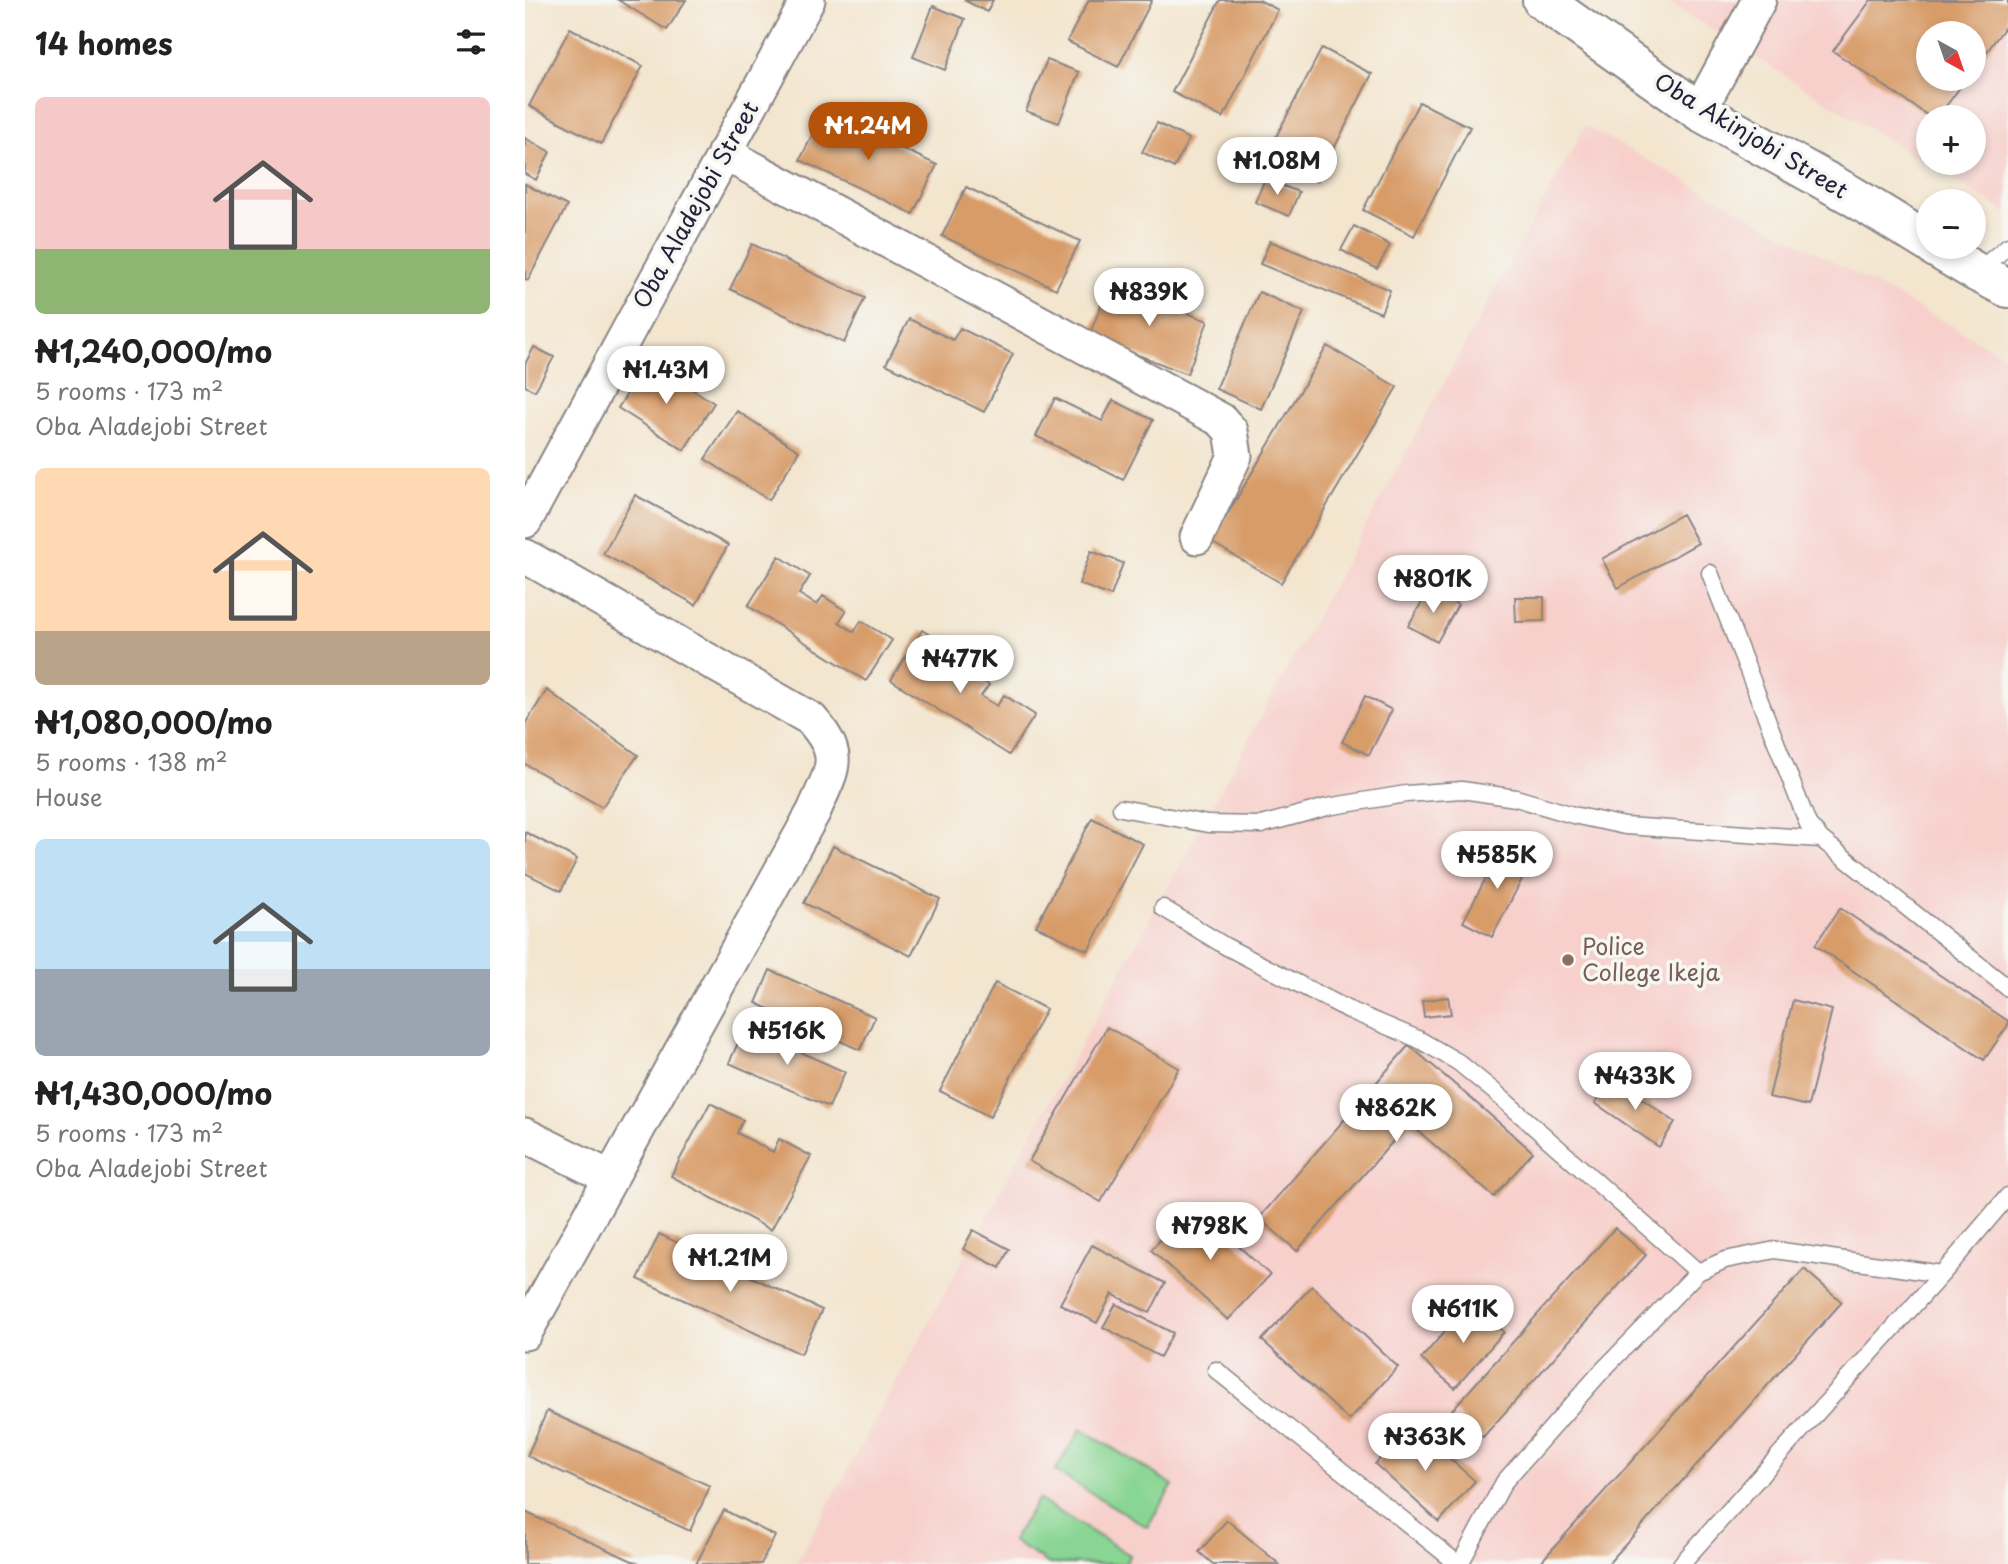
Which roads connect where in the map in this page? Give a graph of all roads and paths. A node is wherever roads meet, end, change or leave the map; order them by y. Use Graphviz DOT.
graph roads {
  1 [pos="808,0"];
  2 [pos="1542,0"];
  3 [pos="1759,0"];
  4 [pos="1699,111"];
  5 [pos="724,153"];
  6 [pos="1916,235"];
  7 [pos="2008,246"];
  8 [pos="1955,259"];
  9 [pos="1992,280"];
  10 [pos="525,521"];
  11 [pos="1197,537"];
  12 [pos="525,556"];
  13 [pos="1710,573"];
  14 [pos="1121,808"];
  15 [pos="1821,839"];
  16 [pos="1163,908"];
  17 [pos="2008,988"];
  18 [pos="525,1135"];
  19 [pos="611,1178"];
  20 [pos="2008,1196"];
  21 [pos="1698,1272"];
  22 [pos="1942,1274"];
  23 [pos="525,1334"];
  24 [pos="1216,1370"];
  25 [pos="1459,1564"];
  26 [pos="1681,1564"];
  1 -- 5 [label="street, Oba Aladejobi Street"];
  2 -- 4 [label="street, Oba Akinjobi Street"];
  3 -- 4 [label="street"];
  4 -- 6 [label="street, Oba Akinjobi Street"];
  5 -- 10 [label="street, Oba Aladejobi Street"];
  5 -- 11 [label="street"];
  7 -- 9 [label="lane"];
  8 -- 9 [label="street"];
  12 -- 19 [label="street"];
  13 -- 15 [label="lane"];
  14 -- 15 [label="lane"];
  15 -- 17 [label="lane"];
  16 -- 21 [label="lane"];
  18 -- 19 [label="street"];
  19 -- 23 [label="street"];
  20 -- 22 [label="lane"];
  21 -- 22 [label="lane"];
  21 -- 25 [label="lane"];
  22 -- 26 [label="lane"];
  24 -- 25 [label="lane"];
}
